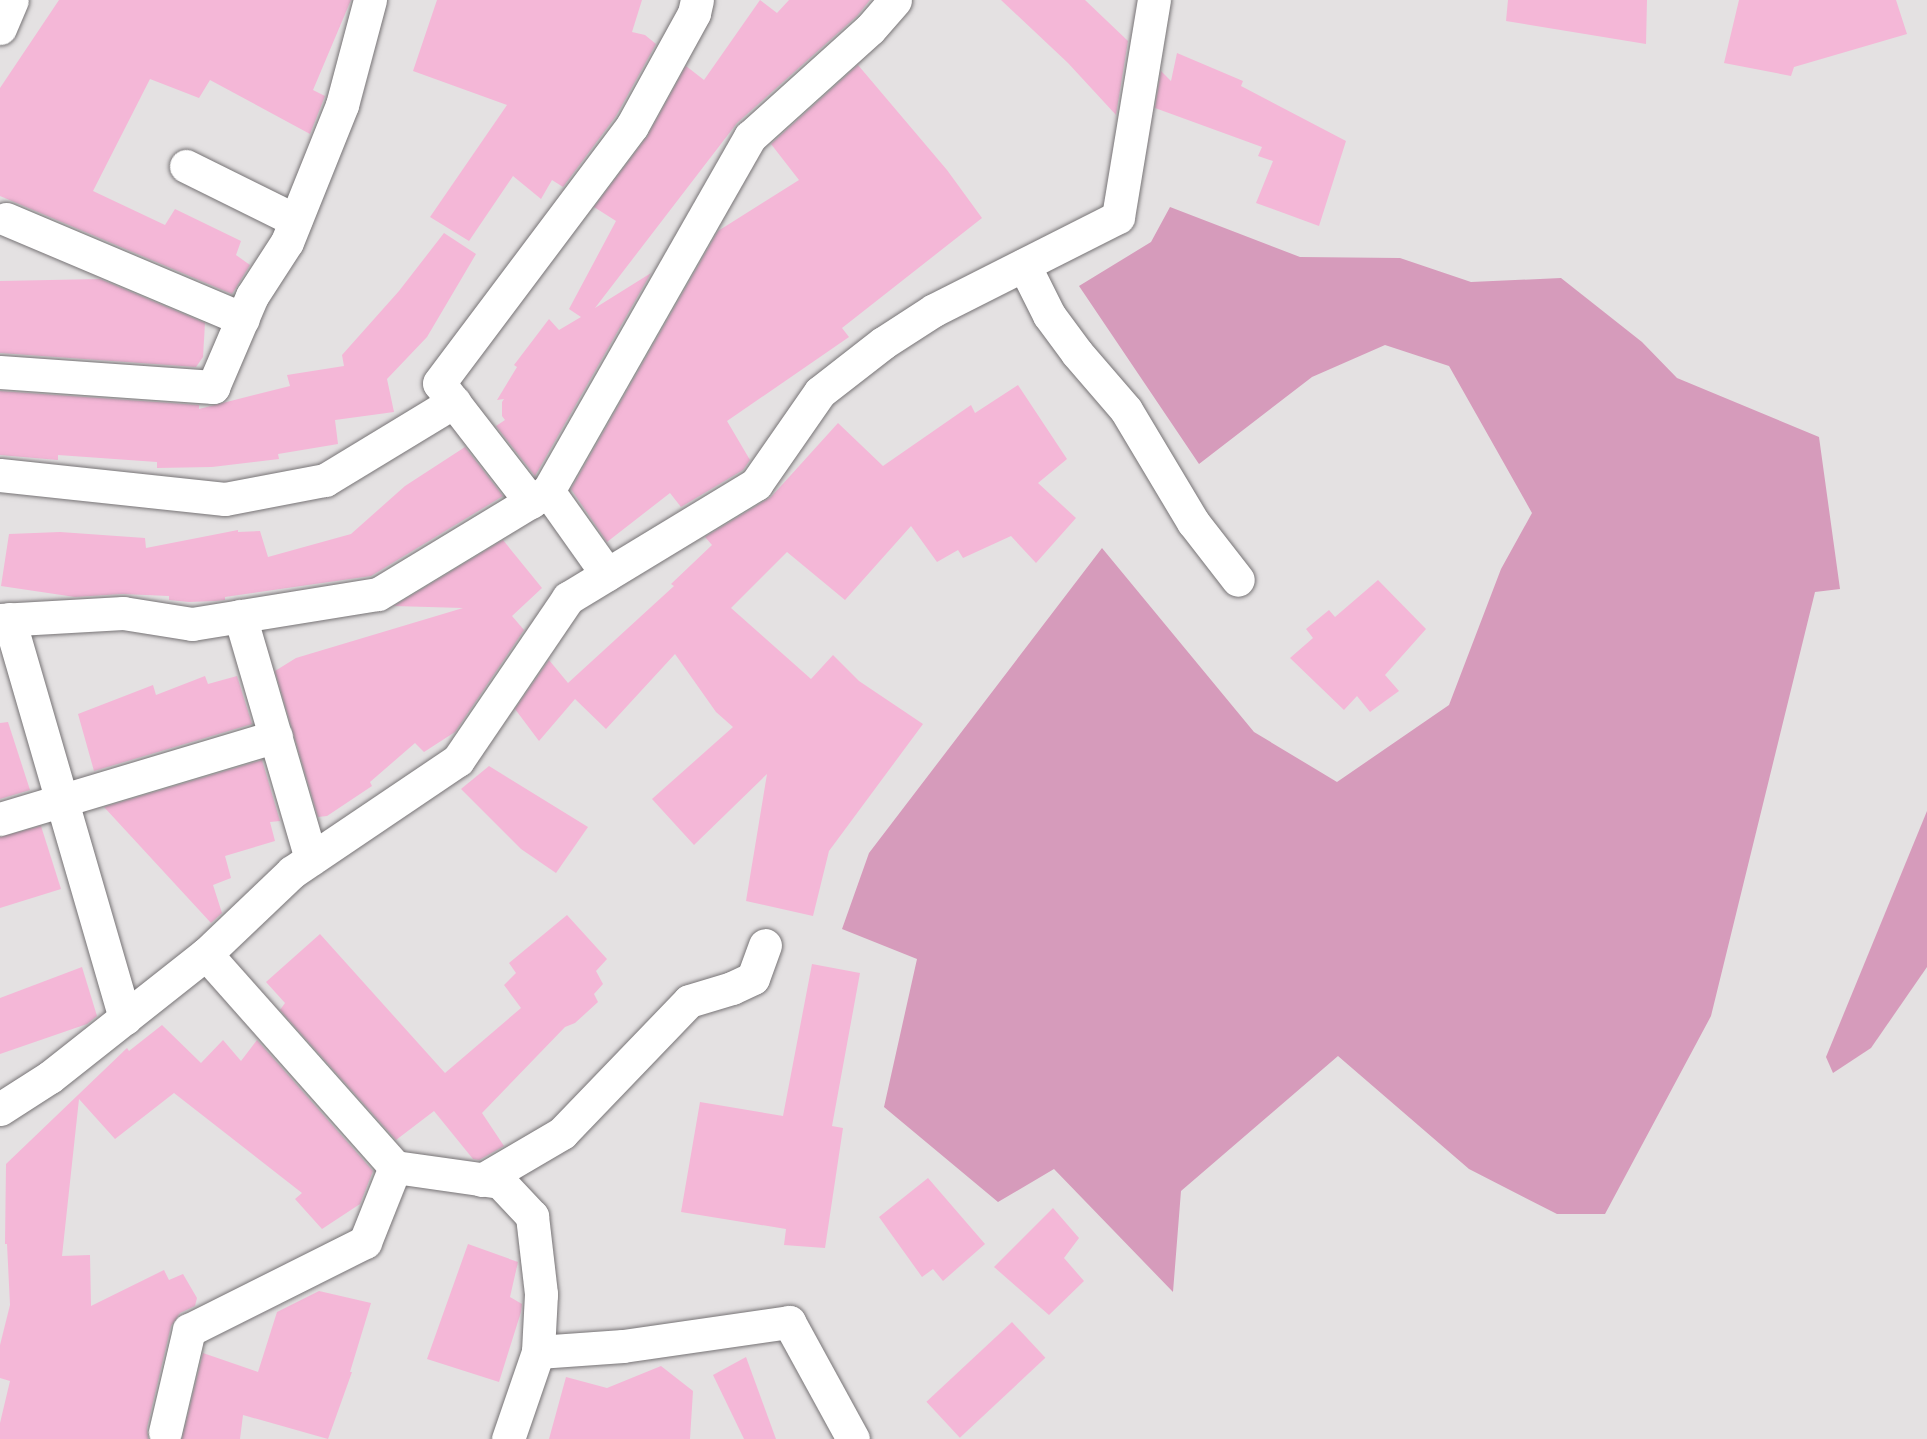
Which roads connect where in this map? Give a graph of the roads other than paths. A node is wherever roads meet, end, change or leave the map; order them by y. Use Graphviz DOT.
graph roads {
  1 [pos="12,0"];
  2 [pos="370,0"];
  3 [pos="698,0"];
  4 [pos="895,0"];
  5 [pos="1154,0"];
  6 [pos="0,28"];
  7 [pos="186,166"];
  8 [pos="6,219"];
  9 [pos="296,220"];
  10 [pos="1024,265"];
  11 [pos="243,319"];
  12 [pos="0,372"];
  13 [pos="454,402"];
  14 [pos="0,475"];
  15 [pos="539,496"];
  16 [pos="607,574"];
  17 [pos="1238,580"];
  18 [pos="240,616"];
  19 [pos="5,619"];
  20 [pos="276,736"];
  21 [pos="62,801"];
  22 [pos="0,819"];
  23 [pos="311,859"];
  24 [pos="765,945"];
  25 [pos="206,954"];
  26 [pos="125,1018"];
  27 [pos="0,1109"];
  28 [pos="395,1167"];
  29 [pos="482,1180"];
  30 [pos="538,1352"];
  31 [pos="165,1432"];
  32 [pos="508,1439"];
  33 [pos="853,1439"];
  1 -- 6 [label="street"];
  2 -- 9 [label="street"];
  3 -- 13 [label="street"];
  4 -- 15 [label="street"];
  5 -- 10 [label="street"];
  7 -- 9 [label="street"];
  8 -- 11 [label="street"];
  9 -- 11 [label="street"];
  10 -- 16 [label="street"];
  10 -- 17 [label="street"];
  11 -- 12 [label="street"];
  13 -- 14 [label="street"];
  13 -- 15 [label="street"];
  15 -- 16 [label="street"];
  15 -- 18 [label="street"];
  16 -- 23 [label="street"];
  18 -- 19 [label="street"];
  18 -- 20 [label="street"];
  19 -- 21 [label="street"];
  20 -- 21 [label="street"];
  20 -- 23 [label="street"];
  21 -- 22 [label="street"];
  21 -- 26 [label="street"];
  23 -- 25 [label="street"];
  24 -- 29 [label="street"];
  25 -- 26 [label="street"];
  25 -- 28 [label="street"];
  26 -- 27 [label="street"];
  28 -- 29 [label="street"];
  28 -- 31 [label="street"];
  29 -- 30 [label="street"];
  30 -- 32 [label="street"];
  30 -- 33 [label="street"];
}
